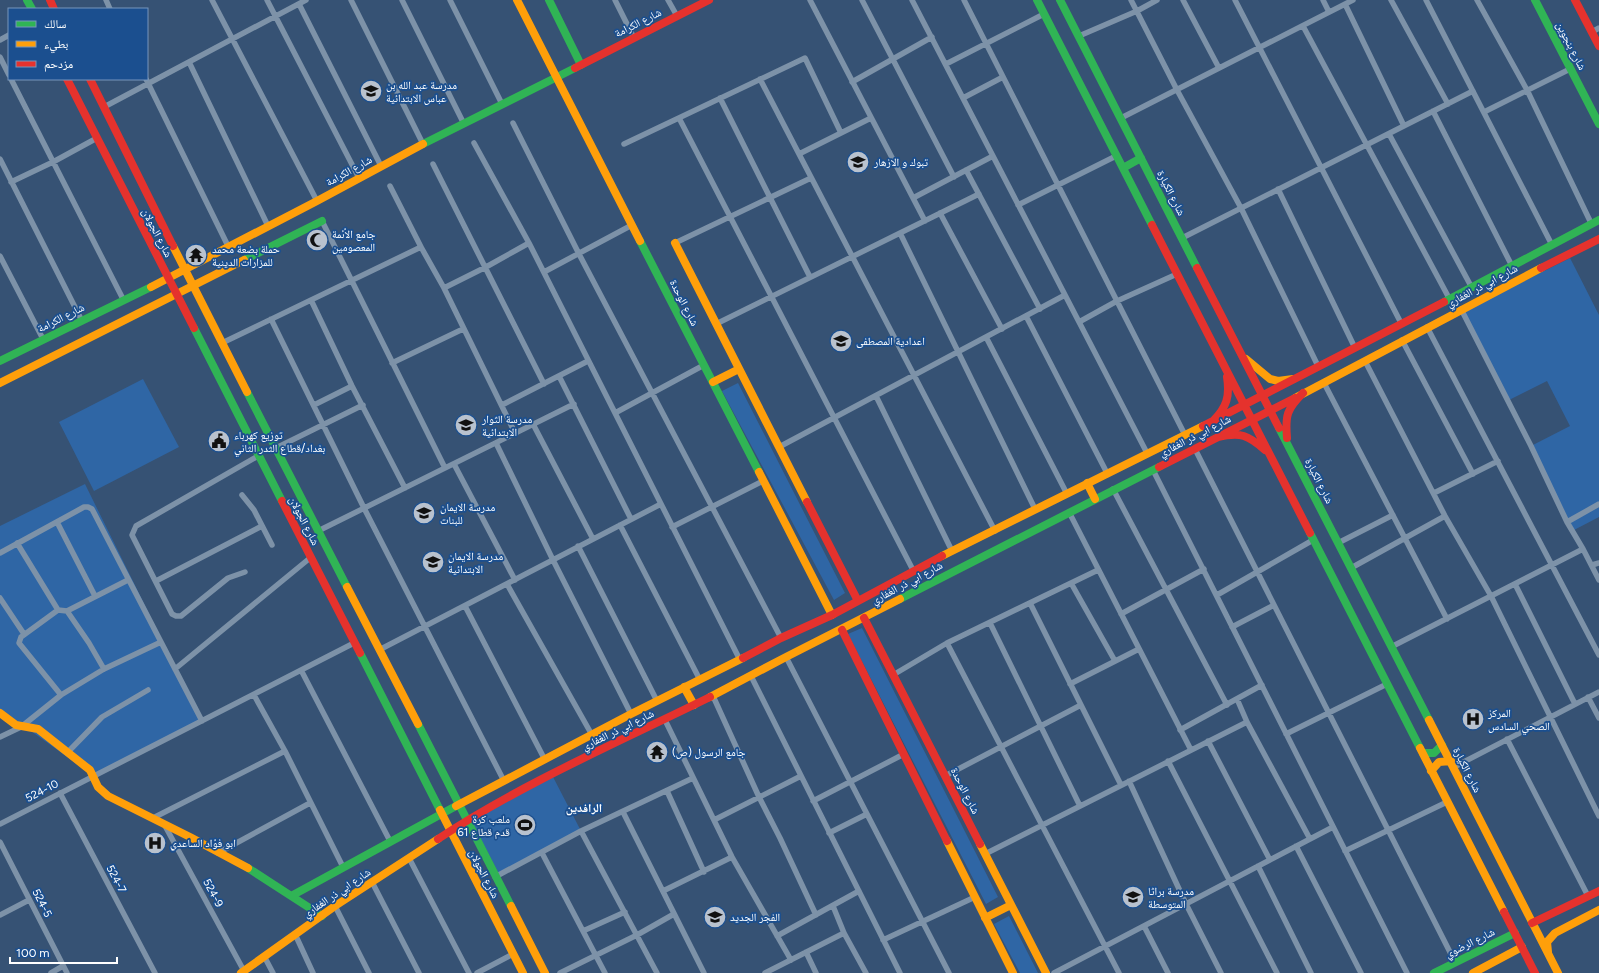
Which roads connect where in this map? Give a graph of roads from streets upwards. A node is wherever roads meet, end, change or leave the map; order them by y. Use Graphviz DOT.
graph roads {
  1 [pos="212,0"];
  2 [pos="267,0"];
  3 [pos="306,0"];
  4 [pos="351,0"];
  5 [pos="402,0"];
  6 [pos="450,0"];
  7 [pos="517,0"];
  8 [pos="549,0"];
  9 [pos="615,0"];
  10 [pos="668,0"];
  11 [pos="709,0"];
  12 [pos="810,0"];
  13 [pos="862,0"];
  14 [pos="912,0"];
  15 [pos="964,0"];
  16 [pos="1037,0"];
  17 [pos="1060,0"];
  18 [pos="1131,0"];
  19 [pos="1156,0"];
  20 [pos="1183,0"];
  21 [pos="1235,0"];
  22 [pos="1323,0"];
  23 [pos="1353,0"];
  24 [pos="1391,0"];
  25 [pos="1426,0"];
  26 [pos="1477,0"];
  27 [pos="1535,0"];
  28 [pos="1575,0"];
  29 [pos="299,4"];
  30 [pos="1345,4"];
  31 [pos="1137,11"];
  32 [pos="1329,12"];
  33 [pos="1044,14"];
  34 [pos="276,16"];
  35 [pos="677,16"];
  36 [pos="1303,26"];
  37 [pos="1595,30"];
  38 [pos="1079,36"];
  39 [pos="932,37"];
  40 [pos="634,38"];
  41 [pos="232,39"];
  42 [pos="986,43"];
  43 [pos="1599,46"];
  44 [pos="1260,47"];
  45 [pos="0,57"];
  46 [pos="892,60"];
  47 [pos="189,62"];
  48 [pos="946,64"];
  49 [pos="582,65"];
  50 [pos="1219,68"];
  51 [pos="1570,68"];
  52 [pos="8,73"];
  53 [pos="556,76"];
  54 [pos="1003,77"];
  55 [pos="760,79"];
  56 [pos="12,80"];
  57 [pos="68,80"];
  58 [pos="90,80"];
  59 [pos="148,81"];
  60 [pos="852,82"];
  61 [pos="1177,90"];
  62 [pos="1527,90"];
  63 [pos="1473,91"];
  64 [pos="720,98"];
  65 [pos="963,98"];
  66 [pos="502,104"];
  67 [pos="1448,104"];
  68 [pos="104,107"];
  69 [pos="1433,111"];
  70 [pos="1484,112"];
  71 [pos="679,118"];
  72 [pos="871,118"];
  73 [pos="1121,118"];
  74 [pos="513,123"];
  75 [pos="464,124"];
  76 [pos="1599,124"];
  77 [pos="1404,126"];
  78 [pos="841,133"];
  79 [pos="1389,134"];
  80 [pos="97,138"];
  81 [pos="474,143"];
  82 [pos="423,144"];
  83 [pos="624,144"];
  84 [pos="1367,145"];
  85 [pos="799,154"];
  86 [pos="993,156"];
  87 [pos="1116,156"];
  88 [pos="1141,158"];
  89 [pos="0,160"];
  90 [pos="53,162"];
  91 [pos="433,164"];
  92 [pos="381,166"];
  93 [pos="1122,168"];
  94 [pos="1322,168"];
  95 [pos="966,170"];
  96 [pos="954,177"];
  97 [pos="359,178"];
  98 [pos="811,178"];
  99 [pos="11,182"];
  100 [pos="1058,185"];
  101 [pos="390,186"];
  102 [pos="1278,189"];
  103 [pos="979,194"];
  104 [pos="770,197"];
  105 [pos="913,198"];
  106 [pos="317,201"];
  107 [pos="1018,205"];
  108 [pos="1241,208"];
  109 [pos="940,213"];
  110 [pos="730,216"];
  111 [pos="322,221"];
  112 [pos="925,221"];
  113 [pos="1595,222"];
  114 [pos="632,225"];
  115 [pos="268,226"];
  116 [pos="900,233"];
  117 [pos="1182,238"];
  118 [pos="1599,239"];
  119 [pos="529,243"];
  120 [pos="675,243"];
  121 [pos="1552,245"];
  122 [pos="228,246"];
  123 [pos="421,247"];
  124 [pos="579,254"];
  125 [pos="0,256"];
  126 [pos="852,257"];
  127 [pos="1512,266"];
  128 [pos="486,267"];
  129 [pos="185,270"];
  130 [pos="544,272"];
  131 [pos="1177,274"];
  132 [pos="810,277"];
  133 [pos="168,278"];
  134 [pos="351,281"];
  135 [pos="193,286"];
  136 [pos="1476,286"];
  137 [pos="444,288"];
  138 [pos="176,294"];
  139 [pos="1065,295"];
  140 [pos="771,297"];
  141 [pos="1486,297"];
  142 [pos="1449,298"];
  143 [pos="123,299"];
  144 [pos="311,300"];
  145 [pos="1117,301"];
  146 [pos="1040,308"];
  147 [pos="1461,310"];
  148 [pos="1026,316"];
  149 [pos="271,319"];
  150 [pos="81,320"];
  151 [pos="1079,322"];
  152 [pos="1401,323"];
  153 [pos="716,324"];
  154 [pos="1427,327"];
  155 [pos="463,329"];
  156 [pos="1002,329"];
  157 [pos="986,337"];
  158 [pos="43,339"];
  159 [pos="1402,340"];
  160 [pos="222,342"];
  161 [pos="1355,348"];
  162 [pos="958,352"];
  163 [pos="1242,356"];
  164 [pos="1,358"];
  165 [pos="588,361"];
  166 [pos="1365,361"];
  167 [pos="392,364"];
  168 [pos="704,365"];
  169 [pos="1318,366"];
  170 [pos="739,369"];
  171 [pos="1226,370"];
  172 [pos="914,375"];
  173 [pos="559,376"];
  174 [pos="1293,379"];
  175 [pos="713,382"];
  176 [pos="0,383"];
  177 [pos="1324,383"];
  178 [pos="544,384"];
  179 [pos="352,386"];
  180 [pos="652,393"];
  181 [pos="1303,393"];
  182 [pos="1262,395"];
  183 [pos="876,396"];
  184 [pos="574,404"];
  185 [pos="1244,404"];
  186 [pos="314,405"];
  187 [pos="363,405"];
  188 [pos="502,405"];
  189 [pos="1270,410"];
  190 [pos="615,413"];
  191 [pos="834,418"];
  192 [pos="1251,419"];
  193 [pos="1213,421"];
  194 [pos="323,424"];
  195 [pos="533,424"];
  196 [pos="516,433"];
  197 [pos="1186,435"];
  198 [pos="1218,437"];
  199 [pos="496,443"];
  200 [pos="1287,444"];
  201 [pos="779,447"];
  202 [pos="276,448"];
  203 [pos="1195,449"];
  204 [pos="1147,454"];
  205 [pos="1269,454"];
  206 [pos="258,456"];
  207 [pos="1498,461"];
  208 [pos="454,464"];
  209 [pos="444,468"];
  210 [pos="1153,470"];
  211 [pos="1107,473"];
  212 [pos="1473,474"];
  213 [pos="763,481"];
  214 [pos="1087,483"];
  215 [pos="405,488"];
  216 [pos="1113,489"];
  217 [pos="1434,493"];
  218 [pos="1067,494"];
  219 [pos="242,495"];
  220 [pos="1095,499"];
  221 [pos="660,504"];
  222 [pos="1599,504"];
  223 [pos="712,506"];
  224 [pos="364,508"];
  225 [pos="1035,509"];
  226 [pos="1069,512"];
  227 [pos="1393,515"];
  228 [pos="1445,516"];
  229 [pos="631,519"];
  230 [pos="57,522"];
  231 [pos="1567,522"];
  232 [pos="620,525"];
  233 [pos="262,526"];
  234 [pos="672,527"];
  235 [pos="318,531"];
  236 [pos="995,531"];
  237 [pos="593,539"];
  238 [pos="1405,539"];
  239 [pos="1313,540"];
  240 [pos="18,543"];
  241 [pos="1338,543"];
  242 [pos="272,545"];
  243 [pos="578,546"];
  244 [pos="1583,549"];
  245 [pos="952,551"];
  246 [pos="0,553"];
  247 [pos="310,558"];
  248 [pos="553,560"];
  249 [pos="1599,563"];
  250 [pos="1552,565"];
  251 [pos="1592,566"];
  252 [pos="1351,568"];
  253 [pos="1204,569"];
  254 [pos="913,570"];
  255 [pos="1098,570"];
  256 [pos="245,572"];
  257 [pos="1257,572"];
  258 [pos="128,580"];
  259 [pos="515,580"];
  260 [pos="1599,580"];
  261 [pos="156,581"];
  262 [pos="1071,583"];
  263 [pos="507,584"];
  264 [pos="1515,584"];
  265 [pos="1166,590"];
  266 [pos="1216,595"];
  267 [pos="95,596"];
  268 [pos="1491,596"];
  269 [pos="0,598"];
  270 [pos="858,601"];
  271 [pos="1030,603"];
  272 [pos="1274,605"];
  273 [pos="465,606"];
  274 [pos="58,610"];
  275 [pos="67,611"];
  276 [pos="1121,614"];
  277 [pos="832,615"];
  278 [pos="864,618"];
  279 [pos="1446,619"];
  280 [pos="990,623"];
  281 [pos="425,626"];
  282 [pos="1232,627"];
  283 [pos="842,630"];
  284 [pos="24,634"];
  285 [pos="781,638"];
  286 [pos="161,642"];
  287 [pos="948,643"];
  288 [pos="354,644"];
  289 [pos="1392,647"];
  290 [pos="1139,648"];
  291 [pos="379,650"];
  292 [pos="1599,655"];
  293 [pos="786,657"];
  294 [pos="740,660"];
  295 [pos="1115,661"];
  296 [pos="104,668"];
  297 [pos="175,669"];
  298 [pos="301,670"];
  299 [pos="893,675"];
  300 [pos="751,676"];
  301 [pos="700,680"];
  302 [pos="1070,684"];
  303 [pos="1387,684"];
  304 [pos="1262,685"];
  305 [pos="684,687"];
  306 [pos="148,690"];
  307 [pos="1599,692"];
  308 [pos="61,695"];
  309 [pos="254,695"];
  310 [pos="713,696"];
  311 [pos="1588,697"];
  312 [pos="1238,699"];
  313 [pos="657,701"];
  314 [pos="1575,704"];
  315 [pos="1080,705"];
  316 [pos="1227,705"];
  317 [pos="694,706"];
  318 [pos="1330,712"];
  319 [pos="0,713"];
  320 [pos="631,714"];
  321 [pos="1550,717"];
  322 [pos="1599,718"];
  323 [pos="665,720"];
  324 [pos="202,721"];
  325 [pos="1247,722"];
  326 [pos="1040,726"];
  327 [pos="21,727"];
  328 [pos="1180,730"];
  329 [pos="1286,734"];
  330 [pos="592,735"];
  331 [pos="0,737"];
  332 [pos="1507,739"];
  333 [pos="1208,741"];
  334 [pos="1001,746"];
  335 [pos="1442,746"];
  336 [pos="1191,750"];
  337 [pos="285,751"];
  338 [pos="68,752"];
  339 [pos="904,754"];
  340 [pos="1423,754"];
  341 [pos="545,760"];
  342 [pos="1168,761"];
  343 [pos="1452,764"];
  344 [pos="1431,771"];
  345 [pos="94,776"];
  346 [pos="801,776"];
  347 [pos="945,776"];
  348 [pos="693,778"];
  349 [pos="504,781"];
  350 [pos="1129,781"];
  351 [pos="851,782"];
  352 [pos="1121,785"];
  353 [pos="667,791"];
  354 [pos="60,793"];
  355 [pos="759,797"];
  356 [pos="813,801"];
  357 [pos="1447,802"];
  358 [pos="310,803"];
  359 [pos="458,804"];
  360 [pos="1080,806"];
  361 [pos="623,812"];
  362 [pos="441,813"];
  363 [pos="867,814"];
  364 [pos="1599,816"];
  365 [pos="153,818"];
  366 [pos="466,820"];
  367 [pos="714,820"];
  368 [pos="0,824"];
  369 [pos="164,824"];
  370 [pos="1042,825"];
  371 [pos="1333,827"];
  372 [pos="1388,830"];
  373 [pos="450,831"];
  374 [pos="581,831"];
  375 [pos="829,833"];
  376 [pos="1310,839"];
  377 [pos="390,841"];
  378 [pos="0,842"];
  379 [pos="1296,846"];
  380 [pos="1345,851"];
  381 [pos="218,853"];
  382 [pos="542,853"];
  383 [pos="985,854"];
  384 [pos="732,857"];
  385 [pos="409,858"];
  386 [pos="1270,860"];
  387 [pos="1258,866"];
  388 [pos="343,867"];
  389 [pos="704,872"];
  390 [pos="495,877"];
  391 [pos="1230,881"];
  392 [pos="372,882"];
  393 [pos="663,891"];
  394 [pos="859,891"];
  395 [pos="1599,891"];
  396 [pos="293,895"];
  397 [pos="1588,896"];
  398 [pos="975,897"];
  399 [pos="29,900"];
  400 [pos="1186,904"];
  401 [pos="1011,905"];
  402 [pos="335,906"];
  403 [pos="833,906"];
  404 [pos="1599,910"];
  405 [pos="625,912"];
  406 [pos="674,914"];
  407 [pos="0,915"];
  408 [pos="816,915"];
  409 [pos="322,916"];
  410 [pos="985,918"];
  411 [pos="922,922"];
  412 [pos="1532,923"];
  413 [pos="1144,926"];
  414 [pos="583,931"];
  415 [pos="844,933"];
  416 [pos="1515,933"];
  417 [pos="295,934"];
  418 [pos="637,935"];
  419 [pos="777,936"];
  420 [pos="883,940"];
  421 [pos="1105,946"];
  422 [pos="1522,948"];
  423 [pos="806,952"];
  424 [pos="1548,953"];
  425 [pos="514,954"];
  426 [pos="596,955"];
  427 [pos="264,956"];
  428 [pos="791,960"];
  429 [pos="1455,962"];
  430 [pos="63,966"];
  431 [pos="242,972"];
  432 [pos="50,973"];
  433 [pos="67,973"];
  434 [pos="155,973"];
  435 [pos="273,973"];
  436 [pos="313,973"];
  437 [pos="369,973"];
  438 [pos="419,973"];
  439 [pos="469,973"];
  440 [pos="477,973"];
  441 [pos="523,973"];
  442 [pos="545,973"];
  443 [pos="560,973"];
  444 [pos="605,973"];
  445 [pos="657,973"];
  446 [pos="704,973"];
  447 [pos="765,973"];
  448 [pos="816,973"];
  449 [pos="866,973"];
  450 [pos="900,973"];
  451 [pos="949,973"];
  452 [pos="1012,973"];
  453 [pos="1046,973"];
  454 [pos="1054,973"];
  455 [pos="1119,973"];
  456 [pos="1168,973"];
  457 [pos="1221,973"];
  458 [pos="1278,973"];
  459 [pos="1311,973"];
  460 [pos="1361,973"];
  461 [pos="1407,973"];
  462 [pos="1434,973"];
  463 [pos="1473,973"];
  464 [pos="1535,973"];
  465 [pos="1558,973"];
  1 -- 41 [label="street"];
  2 -- 34 [label="street"];
  3 -- 29 [label="street"];
  4 -- 82 [label="street"];
  5 -- 75 [label="street"];
  6 -- 66 [label="street"];
  7 -- 53 [label="street, شارع الوحدة"];
  8 -- 49 [label="street"];
  9 -- 40 [label="street"];
  10 -- 35 [label="street"];
  11 -- 35 [label="street, شارع الكرامة"];
  12 -- 60 [label="street"];
  13 -- 46 [label="street"];
  14 -- 39 [label="street"];
  15 -- 42 [label="street"];
  16 -- 33 [label="street"];
  17 -- 38 [label="street, شارع الكيارة"];
  18 -- 31 [label="street"];
  19 -- 31 [label="street"];
  20 -- 50 [label="street"];
  21 -- 44 [label="street"];
  22 -- 32 [label="street"];
  23 -- 30 [label="street"];
  24 -- 67 [label="street"];
  25 -- 63 [label="street"];
  26 -- 62 [label="street"];
  27 -- 51 [label="street, شارع بنجوين"];
  28 -- 37 [label="street"];
  29 -- 34 [label="street"];
  29 -- 92 [label="street"];
  30 -- 32 [label="street"];
  30 -- 77 [label="street"];
  31 -- 38 [label="street"];
  31 -- 61 [label="street"];
  32 -- 36 [label="street"];
  33 -- 42 [label="street"];
  33 -- 87 [label="street"];
  34 -- 41 [label="street"];
  34 -- 97 [label="street"];
  35 -- 40 [label="street, شارع الكرامة"];
  36 -- 44 [label="street"];
  36 -- 84 [label="street"];
  37 -- 43 [label="street"];
  38 -- 73 [label="street, شارع الكيارة"];
  39 -- 46 [label="street"];
  39 -- 48 [label="street"];
  40 -- 49 [label="street, شارع الكرامة"];
  41 -- 47 [label="street"];
  41 -- 106 [label="street"];
  42 -- 48 [label="street"];
  42 -- 54 [label="street"];
  44 -- 50 [label="street"];
  44 -- 94 [label="street"];
  45 -- 52 [label="street"];
  46 -- 60 [label="street"];
  46 -- 96 [label="street"];
  47 -- 59 [label="street"];
  47 -- 115 [label="street"];
  48 -- 65 [label="street"];
  49 -- 53 [label="street, شارع الكرامة"];
  50 -- 61 [label="street"];
  51 -- 62 [label="street"];
  51 -- 76 [label="street, شارع بنجوين"];
  53 -- 66 [label="street, شارع الكرامة"];
  53 -- 114 [label="street, شارع الوحدة"];
  54 -- 65 [label="street"];
  54 -- 100 [label="street"];
  55 -- 64 [label="street"];
  55 -- 78 [label="street"];
  55 -- 85 [label="street"];
  56 -- 90 [label="street"];
  57 -- 80 [label="street, شارع الجولان"];
  58 -- 68 [label="street, شارع الجولان"];
  59 -- 68 [label="street"];
  59 -- 122 [label="street"];
  60 -- 72 [label="street"];
  61 -- 73 [label="street"];
  61 -- 108 [label="street"];
  62 -- 70 [label="street"];
  62 -- 113 [label="street"];
  63 -- 67 [label="street"];
  63 -- 70 [label="street"];
  64 -- 71 [label="street"];
  64 -- 104 [label="street"];
  65 -- 86 [label="street"];
  66 -- 75 [label="street, شارع الكرامة"];
  67 -- 69 [label="street"];
  68 -- 129 [label="street, شارع الجولان"];
  69 -- 77 [label="street"];
  69 -- 127 [label="street"];
  70 -- 121 [label="street"];
  71 -- 83 [label="street"];
  71 -- 110 [label="street"];
  72 -- 78 [label="street"];
  72 -- 105 [label="street"];
  73 -- 88 [label="street, شارع الكيارة"];
  74 -- 124 [label="street"];
  75 -- 82 [label="street, شارع الكرامة"];
  77 -- 79 [label="street"];
  78 -- 85 [label="street"];
  79 -- 84 [label="street"];
  79 -- 136 [label="street"];
  80 -- 90 [label="street"];
  80 -- 133 [label="street, شارع الجولان"];
  81 -- 119 [label="street"];
  82 -- 92 [label="street, شارع الكرامة"];
  84 -- 94 [label="street"];
  84 -- 142 [label="street"];
  85 -- 98 [label="street"];
  86 -- 95 [label="street"];
  86 -- 107 [label="street"];
  87 -- 93 [label="street"];
  87 -- 100 [label="street"];
  88 -- 93 [label="street"];
  88 -- 117 [label="street, شارع الكيارة"];
  89 -- 99 [label="street"];
  90 -- 99 [label="street"];
  90 -- 143 [label="street"];
  91 -- 128 [label="street"];
  92 -- 97 [label="street, شارع الكرامة"];
  93 -- 131 [label="street"];
  94 -- 102 [label="street"];
  94 -- 152 [label="street"];
  95 -- 96 [label="street"];
  95 -- 103 [label="street"];
  96 -- 105 [label="street"];
  97 -- 106 [label="street, شارع الكرامة"];
  98 -- 104 [label="street"];
  98 -- 126 [label="street"];
  99 -- 150 [label="street"];
  100 -- 107 [label="street"];
  100 -- 145 [label="street"];
  101 -- 123 [label="street"];
  102 -- 108 [label="street"];
  102 -- 161 [label="street"];
  103 -- 109 [label="street"];
  103 -- 146 [label="street"];
  104 -- 110 [label="street"];
  104 -- 132 [label="street"];
  105 -- 112 [label="street"];
  106 -- 115 [label="street, شارع الكرامة"];
  107 -- 139 [label="street"];
  108 -- 117 [label="street"];
  108 -- 169 [label="street"];
  109 -- 112 [label="street"];
  109 -- 156 [label="street"];
  110 -- 120 [label="street"];
  110 -- 140 [label="street"];
  111 -- 134 [label="street"];
  111 -- 135 [label="street"];
  112 -- 116 [label="street"];
  113 -- 121 [label="street, شارع ابي ذر الغفاري"];
  114 -- 124 [label="street"];
  114 -- 168 [label="street, شارع الوحدة"];
  115 -- 122 [label="street, شارع الكرامة"];
  116 -- 126 [label="street"];
  116 -- 162 [label="street"];
  117 -- 163 [label="street, شارع الكيارة"];
  118 -- 141 [label="street, شارع ابي ذر الغفاري"];
  119 -- 128 [label="street"];
  119 -- 130 [label="street"];
  120 -- 153 [label="street, شارع الوحدة"];
  121 -- 127 [label="street, شارع ابي ذر الغفاري"];
  122 -- 129 [label="street, شارع الكرامة"];
  123 -- 134 [label="street"];
  123 -- 137 [label="street"];
  124 -- 130 [label="street"];
  124 -- 180 [label="street"];
  125 -- 158 [label="street"];
  126 -- 132 [label="street"];
  126 -- 172 [label="street"];
  127 -- 136 [label="street, شارع ابي ذر الغفاري"];
  128 -- 137 [label="street"];
  128 -- 178 [label="street"];
  129 -- 133 [label="street, شارع الكرامة"];
  129 -- 135 [label="street, شارع الجولان"];
  130 -- 165 [label="street"];
  131 -- 145 [label="street"];
  131 -- 171 [label="street"];
  132 -- 140 [label="street"];
  133 -- 138 [label="street, شارع الجولان"];
  133 -- 143 [label="street, شارع الكرامة"];
  134 -- 144 [label="street"];
  134 -- 167 [label="street"];
  135 -- 138 [label="street"];
  135 -- 160 [label="street, شارع الجولان"];
  136 -- 141 [label="street"];
  136 -- 142 [label="street, شارع ابي ذر الغفاري"];
  137 -- 155 [label="street"];
  138 -- 176 [label="street"];
  138 -- 206 [label="street, شارع الجولان"];
  139 -- 146 [label="street"];
  139 -- 151 [label="street"];
  140 -- 153 [label="street"];
  140 -- 191 [label="street"];
  141 -- 147 [label="street, شارع ابي ذر الغفاري"];
  142 -- 152 [label="street, شارع ابي ذر الغفاري"];
  143 -- 150 [label="street, شارع الكرامة"];
  144 -- 149 [label="street"];
  144 -- 179 [label="street"];
  145 -- 151 [label="street"];
  145 -- 197 [label="street"];
  146 -- 148 [label="street"];
  147 -- 154 [label="street, شارع ابي ذر الغفاري"];
  147 -- 231 [label="street"];
  148 -- 156 [label="street"];
  148 -- 211 [label="street"];
  149 -- 160 [label="street"];
  149 -- 186 [label="street"];
  150 -- 158 [label="street, شارع الكرامة"];
  151 -- 204 [label="street"];
  152 -- 161 [label="street, شارع ابي ذر الغفاري"];
  153 -- 170 [label="street, شارع الوحدة"];
  154 -- 159 [label="street, شارع ابي ذر الغفاري"];
  154 -- 207 [label="street"];
  155 -- 167 [label="street"];
  155 -- 188 [label="street"];
  156 -- 157 [label="street"];
  157 -- 162 [label="street"];
  157 -- 218 [label="street"];
  158 -- 164 [label="street, شارع الكرامة"];
  159 -- 166 [label="street, شارع ابي ذر الغفاري"];
  159 -- 212 [label="street"];
  160 -- 202 [label="street, شارع الجولان"];
  161 -- 169 [label="street, شارع ابي ذر الغفاري"];
  162 -- 172 [label="street"];
  162 -- 225 [label="street"];
  163 -- 174 [label="street"];
  163 -- 182 [label="street, شارع الكيارة"];
  165 -- 173 [label="street"];
  165 -- 190 [label="street"];
  166 -- 177 [label="street, شارع ابي ذر الغفاري"];
  166 -- 217 [label="street"];
  167 -- 209 [label="street"];
  168 -- 175 [label="street, شارع الوحدة"];
  168 -- 180 [label="street"];
  169 -- 174 [label="street, شارع ابي ذر الغفاري"];
  170 -- 175 [label="street"];
  170 -- 201 [label="street, شارع الوحدة"];
  171 -- 185 [label="street"];
  171 -- 193 [label="street"];
  172 -- 183 [label="street"];
  172 -- 236 [label="street"];
  173 -- 178 [label="street"];
  173 -- 184 [label="street"];
  174 -- 182 [label="street, شارع ابي ذر الغفاري"];
  175 -- 213 [label="street, شارع الوحدة"];
  177 -- 181 [label="street, شارع ابي ذر الغفاري"];
  177 -- 227 [label="street"];
  178 -- 188 [label="street"];
  179 -- 186 [label="street"];
  179 -- 187 [label="street"];
  180 -- 190 [label="street"];
  180 -- 223 [label="street"];
  181 -- 189 [label="street, شارع ابي ذر الغفاري"];
  181 -- 200 [label="street"];
  182 -- 185 [label="street, شارع ابي ذر الغفاري"];
  182 -- 189 [label="street, شارع الكيارة"];
  183 -- 191 [label="street"];
  183 -- 245 [label="street"];
  184 -- 195 [label="street"];
  184 -- 229 [label="street"];
  185 -- 192 [label="street"];
  185 -- 193 [label="street, شارع ابي ذر الغفاري"];
  186 -- 194 [label="street"];
  187 -- 194 [label="street"];
  187 -- 215 [label="street"];
  188 -- 196 [label="street"];
  189 -- 192 [label="street, شارع ابي ذر الغفاري"];
  189 -- 200 [label="street, شارع الكيارة"];
  190 -- 221 [label="street"];
  191 -- 201 [label="street"];
  191 -- 254 [label="street"];
  192 -- 198 [label="street, شارع ابي ذر الغفاري"];
  192 -- 205 [label="street"];
  193 -- 197 [label="street, شارع ابي ذر الغفاري"];
  194 -- 202 [label="street"];
  194 -- 224 [label="street"];
  195 -- 196 [label="street"];
  195 -- 237 [label="street"];
  196 -- 199 [label="street"];
  197 -- 204 [label="street, شارع ابي ذر الغفاري"];
  198 -- 203 [label="street, شارع ابي ذر الغفاري"];
  198 -- 205 [label="street"];
  199 -- 208 [label="street"];
  199 -- 248 [label="street"];
  200 -- 241 [label="street, شارع الكيارة"];
  201 -- 270 [label="street, شارع الوحدة"];
  202 -- 235 [label="street, شارع الجولان"];
  203 -- 210 [label="street, شارع ابي ذر الغفاري"];
  203 -- 257 [label="street"];
  204 -- 211 [label="street, شارع ابي ذر الغفاري"];
  205 -- 239 [label="street"];
  206 -- 247 [label="street, شارع الجولان"];
  206 -- 261 [label="street"];
  207 -- 212 [label="street"];
  207 -- 250 [label="street"];
  208 -- 209 [label="street"];
  208 -- 259 [label="street"];
  209 -- 215 [label="street"];
  210 -- 216 [label="street, شارع ابي ذر الغفاري"];
  210 -- 253 [label="street"];
  211 -- 214 [label="street, شارع ابي ذر الغفاري"];
  212 -- 217 [label="street"];
  213 -- 223 [label="street"];
  213 -- 277 [label="street, شارع الوحدة"];
  214 -- 218 [label="street, شارع ابي ذر الغفاري"];
  214 -- 220 [label="street"];
  215 -- 224 [label="street"];
  216 -- 220 [label="street, شارع ابي ذر الغفاري"];
  216 -- 265 [label="street"];
  217 -- 228 [label="street"];
  218 -- 225 [label="street, شارع ابي ذر الغفاري"];
  219 -- 233 [label="street"];
  220 -- 226 [label="street, شارع ابي ذر الغفاري"];
  221 -- 229 [label="street"];
  221 -- 234 [label="street"];
  222 -- 231 [label="street"];
  223 -- 234 [label="street"];
  223 -- 285 [label="street"];
  224 -- 235 [label="street"];
  224 -- 281 [label="street"];
  225 -- 236 [label="street, شارع ابي ذر الغفاري"];
  226 -- 255 [label="street"];
  226 -- 278 [label="street, شارع ابي ذر الغفاري"];
  227 -- 238 [label="street"];
  227 -- 241 [label="street"];
  228 -- 238 [label="street"];
  228 -- 268 [label="street"];
  229 -- 232 [label="street"];
  230 -- 240 [label="street"];
  230 -- 258 [label="street"];
  230 -- 267 [label="street"];
  231 -- 244 [label="street"];
  232 -- 237 [label="street"];
  232 -- 301 [label="street"];
  233 -- 242 [label="street"];
  233 -- 261 [label="street"];
  234 -- 294 [label="street"];
  235 -- 291 [label="street, شارع الجولان"];
  236 -- 245 [label="street, شارع ابي ذر الغفاري"];
  237 -- 243 [label="street"];
  238 -- 252 [label="street"];
  238 -- 279 [label="street"];
  239 -- 257 [label="street"];
  239 -- 303 [label="street"];
  240 -- 246 [label="street"];
  240 -- 274 [label="street"];
  241 -- 252 [label="street, شارع الكيارة"];
  243 -- 248 [label="street"];
  243 -- 313 [label="street"];
  244 -- 250 [label="street"];
  244 -- 251 [label="street"];
  245 -- 254 [label="street, شارع ابي ذر الغفاري"];
  247 -- 288 [label="street, شارع الجولان"];
  247 -- 297 [label="street"];
  248 -- 259 [label="street"];
  248 -- 320 [label="street"];
  249 -- 251 [label="street"];
  250 -- 264 [label="street"];
  250 -- 292 [label="street"];
  251 -- 260 [label="street"];
  252 -- 289 [label="street, شارع الكيارة"];
  253 -- 265 [label="street"];
  253 -- 266 [label="street"];
  254 -- 270 [label="street, شارع ابي ذر الغفاري"];
  255 -- 262 [label="street"];
  255 -- 276 [label="street"];
  256 -- 261 [label="street"];
  257 -- 266 [label="street"];
  257 -- 272 [label="street"];
  258 -- 267 [label="street"];
  258 -- 286 [label="street"];
  259 -- 263 [label="street"];
  262 -- 271 [label="street"];
  262 -- 295 [label="street"];
  263 -- 273 [label="street"];
  263 -- 330 [label="street"];
  264 -- 268 [label="street"];
  264 -- 314 [label="street"];
  265 -- 276 [label="street"];
  265 -- 316 [label="street"];
  266 -- 282 [label="street"];
  267 -- 275 [label="street"];
  268 -- 279 [label="street"];
  268 -- 321 [label="street"];
  269 -- 284 [label="street"];
  270 -- 277 [label="street, شارع ابي ذر الغفاري"];
  271 -- 280 [label="street"];
  271 -- 302 [label="street"];
  272 -- 282 [label="street"];
  272 -- 318 [label="street"];
  273 -- 281 [label="street"];
  273 -- 341 [label="street"];
  274 -- 275 [label="street"];
  274 -- 284 [label="street"];
  275 -- 296 [label="street"];
  276 -- 290 [label="street"];
  277 -- 285 [label="street, شارع ابي ذر الغفاري"];
  278 -- 283 [label="street, شارع ابي ذر الغفاري"];
  278 -- 299 [label="street, شارع الوحدة"];
  279 -- 289 [label="street"];
  280 -- 287 [label="street"];
  280 -- 326 [label="street"];
  281 -- 291 [label="street"];
  281 -- 349 [label="street"];
  282 -- 304 [label="street"];
  283 -- 293 [label="street, شارع ابي ذر الغفاري"];
  283 -- 339 [label="street"];
  284 -- 308 [label="street"];
  285 -- 294 [label="street, شارع ابي ذر الغفاري"];
  286 -- 296 [label="street"];
  286 -- 297 [label="street"];
  287 -- 299 [label="street"];
  287 -- 334 [label="street"];
  288 -- 298 [label="street, 524-10"];
  288 -- 362 [label="street, شارع الجولان"];
  289 -- 335 [label="street, شارع الكيارة"];
  290 -- 295 [label="street"];
  290 -- 328 [label="street"];
  291 -- 359 [label="street, شارع الجولان"];
  293 -- 300 [label="street, شارع ابي ذر الغفاري"];
  293 -- 351 [label="street"];
  294 -- 301 [label="street, شارع ابي ذر الغفاري"];
  295 -- 302 [label="street"];
  296 -- 308 [label="street"];
  297 -- 324 [label="street"];
  298 -- 309 [label="street, 524-10"];
  298 -- 377 [label="street"];
  299 -- 347 [label="street, شارع الوحدة"];
  300 -- 310 [label="street, شارع ابي ذر الغفاري"];
  300 -- 346 [label="street"];
  301 -- 305 [label="street, شارع ابي ذر الغفاري"];
  302 -- 315 [label="street"];
  303 -- 318 [label="street"];
  303 -- 340 [label="street"];
  304 -- 312 [label="street"];
  304 -- 329 [label="street"];
  305 -- 313 [label="street, شارع ابي ذر الغفاري"];
  305 -- 317 [label="street"];
  306 -- 338 [label="street"];
  307 -- 311 [label="street"];
  308 -- 327 [label="street"];
  309 -- 324 [label="street, 524-10"];
  309 -- 337 [label="street"];
  310 -- 317 [label="street, شارع ابي ذر الغفاري"];
  310 -- 355 [label="street"];
  311 -- 314 [label="street"];
  311 -- 322 [label="street"];
  312 -- 316 [label="street"];
  312 -- 325 [label="street"];
  313 -- 320 [label="street, شارع ابي ذر الغفاري"];
  314 -- 321 [label="street"];
  315 -- 326 [label="street"];
  315 -- 352 [label="street"];
  316 -- 328 [label="street"];
  317 -- 323 [label="street, شارع ابي ذر الغفاري"];
  318 -- 329 [label="street"];
  318 -- 372 [label="street"];
  319 -- 327 [label="street"];
  320 -- 330 [label="street, شارع ابي ذر الغفاري"];
  321 -- 332 [label="street"];
  321 -- 364 [label="street"];
  323 -- 348 [label="street"];
  323 -- 366 [label="street, شارع ابي ذر الغفاري"];
  324 -- 345 [label="street, 524-10"];
  325 -- 333 [label="street"];
  325 -- 376 [label="street"];
  326 -- 334 [label="street"];
  326 -- 360 [label="street"];
  327 -- 331 [label="street"];
  327 -- 338 [label="street"];
  328 -- 336 [label="street"];
  329 -- 371 [label="street"];
  330 -- 341 [label="street, شارع ابي ذر الغفاري"];
  332 -- 343 [label="street"];
  332 -- 397 [label="street"];
  333 -- 336 [label="street"];
  333 -- 386 [label="street"];
  334 -- 347 [label="street"];
  334 -- 370 [label="street"];
  335 -- 340 [label="street"];
  335 -- 343 [label="street, شارع الكيارة"];
  336 -- 342 [label="street"];
  337 -- 358 [label="street"];
  337 -- 365 [label="street"];
  338 -- 345 [label="street"];
  339 -- 351 [label="street"];
  339 -- 398 [label="street"];
  340 -- 344 [label="street"];
  341 -- 349 [label="street, شارع ابي ذر الغفاري"];
  342 -- 350 [label="street"];
  342 -- 391 [label="street"];
  343 -- 344 [label="street"];
  343 -- 412 [label="street, شارع الكيارة"];
  344 -- 357 [label="street"];
  345 -- 354 [label="street, 524-10"];
  345 -- 365 [label="street"];
  346 -- 355 [label="street"];
  346 -- 356 [label="street"];
  347 -- 383 [label="street, شارع الوحدة"];
  348 -- 353 [label="street"];
  348 -- 367 [label="street"];
  349 -- 359 [label="street, شارع ابي ذر الغفاري"];
  350 -- 352 [label="street"];
  350 -- 400 [label="street"];
  351 -- 356 [label="street"];
  351 -- 363 [label="street"];
  352 -- 360 [label="street"];
  353 -- 361 [label="street"];
  353 -- 389 [label="street"];
  354 -- 368 [label="street, 524-10"];
  354 -- 434 [label="street, 524-7"];
  355 -- 367 [label="street"];
  355 -- 408 [label="street"];
  356 -- 375 [label="street"];
  357 -- 372 [label="street"];
  357 -- 416 [label="street"];
  358 -- 381 [label="street"];
  358 -- 388 [label="street"];
  359 -- 362 [label="street, شارع ابي ذر الغفاري"];
  359 -- 366 [label="street, شارع الجولان"];
  360 -- 370 [label="street"];
  361 -- 374 [label="street"];
  361 -- 393 [label="street"];
  362 -- 373 [label="street, شارع الجولان"];
  362 -- 377 [label="street, شارع ابي ذر الغفاري"];
  363 -- 375 [label="street"];
  363 -- 411 [label="street"];
  365 -- 369 [label="street"];
  366 -- 373 [label="street, شارع ابي ذر الغفاري"];
  366 -- 390 [label="street, شارع الجولان"];
  367 -- 384 [label="street"];
  369 -- 381 [label="street"];
  369 -- 431 [label="street, 524-9"];
  370 -- 383 [label="street"];
  370 -- 421 [label="street"];
  371 -- 376 [label="street"];
  371 -- 380 [label="street"];
  372 -- 380 [label="street"];
  372 -- 429 [label="street"];
  373 -- 385 [label="street, شارع ابي ذر الغفاري"];
  373 -- 425 [label="street, شارع الجولان"];
  374 -- 382 [label="street"];
  374 -- 405 [label="street"];
  375 -- 394 [label="street"];
  376 -- 379 [label="street"];
  377 -- 388 [label="street, شارع ابي ذر الغفاري"];
  378 -- 399 [label="street, 524-5"];
  379 -- 386 [label="street"];
  379 -- 460 [label="street"];
  380 -- 461 [label="street"];
  381 -- 396 [label="street"];
  382 -- 390 [label="street"];
  382 -- 414 [label="street"];
  383 -- 401 [label="street, شارع الوحدة"];
  384 -- 389 [label="street"];
  384 -- 419 [label="street"];
  385 -- 392 [label="street, شارع ابي ذر الغفاري"];
  385 -- 439 [label="street"];
  386 -- 387 [label="street"];
  387 -- 391 [label="street"];
  387 -- 459 [label="street"];
  388 -- 396 [label="street, شارع ابي ذر الغفاري"];
  389 -- 393 [label="street"];
  390 -- 442 [label="street, شارع الجولان"];
  391 -- 400 [label="street"];
  391 -- 458 [label="street"];
  392 -- 402 [label="street, شارع ابي ذر الغفاري"];
  392 -- 438 [label="street"];
  393 -- 406 [label="street"];
  394 -- 403 [label="street"];
  394 -- 420 [label="street"];
  395 -- 397 [label="street"];
  396 -- 409 [label="street"];
  397 -- 412 [label="street"];
  398 -- 410 [label="street"];
  398 -- 411 [label="street"];
  399 -- 407 [label="street"];
  399 -- 430 [label="street, 524-5"];
  400 -- 413 [label="street"];
  400 -- 457 [label="street"];
  401 -- 410 [label="street"];
  401 -- 453 [label="street, شارع الوحدة"];
  402 -- 409 [label="street, شارع ابي ذر الغفاري"];
  402 -- 437 [label="street"];
  403 -- 408 [label="street"];
  403 -- 415 [label="street"];
  404 -- 424 [label="street"];
  405 -- 414 [label="street"];
  405 -- 418 [label="street"];
  406 -- 418 [label="street"];
  406 -- 446 [label="street"];
  408 -- 419 [label="street"];
  409 -- 417 [label="street, شارع ابي ذر الغفاري"];
  410 -- 452 [label="street"];
  411 -- 420 [label="street"];
  411 -- 451 [label="street"];
  412 -- 424 [label="street, شارع الكيارة"];
  413 -- 421 [label="street"];
  413 -- 456 [label="street"];
  414 -- 426 [label="street"];
  415 -- 423 [label="street"];
  415 -- 449 [label="street"];
  416 -- 422 [label="street"];
  416 -- 429 [label="street, شارع الرضوي"];
  417 -- 427 [label="street, شارع ابي ذر الغفاري"];
  417 -- 436 [label="street"];
  418 -- 426 [label="street"];
  418 -- 445 [label="street"];
  419 -- 428 [label="street"];
  420 -- 450 [label="street"];
  421 -- 454 [label="street"];
  421 -- 455 [label="street"];
  422 -- 463 [label="street"];
  422 -- 464 [label="street"];
  423 -- 428 [label="street"];
  423 -- 448 [label="street"];
  424 -- 465 [label="street, شارع الكيارة"];
  425 -- 440 [label="street"];
  425 -- 441 [label="street, شارع الجولان"];
  426 -- 443 [label="street"];
  426 -- 444 [label="street"];
  427 -- 431 [label="street, شارع ابي ذر الغفاري"];
  427 -- 435 [label="street"];
  428 -- 447 [label="street"];
  429 -- 462 [label="street, شارع الرضوي"];
  430 -- 432 [label="street"];
  430 -- 433 [label="street, 524-5"];
}
